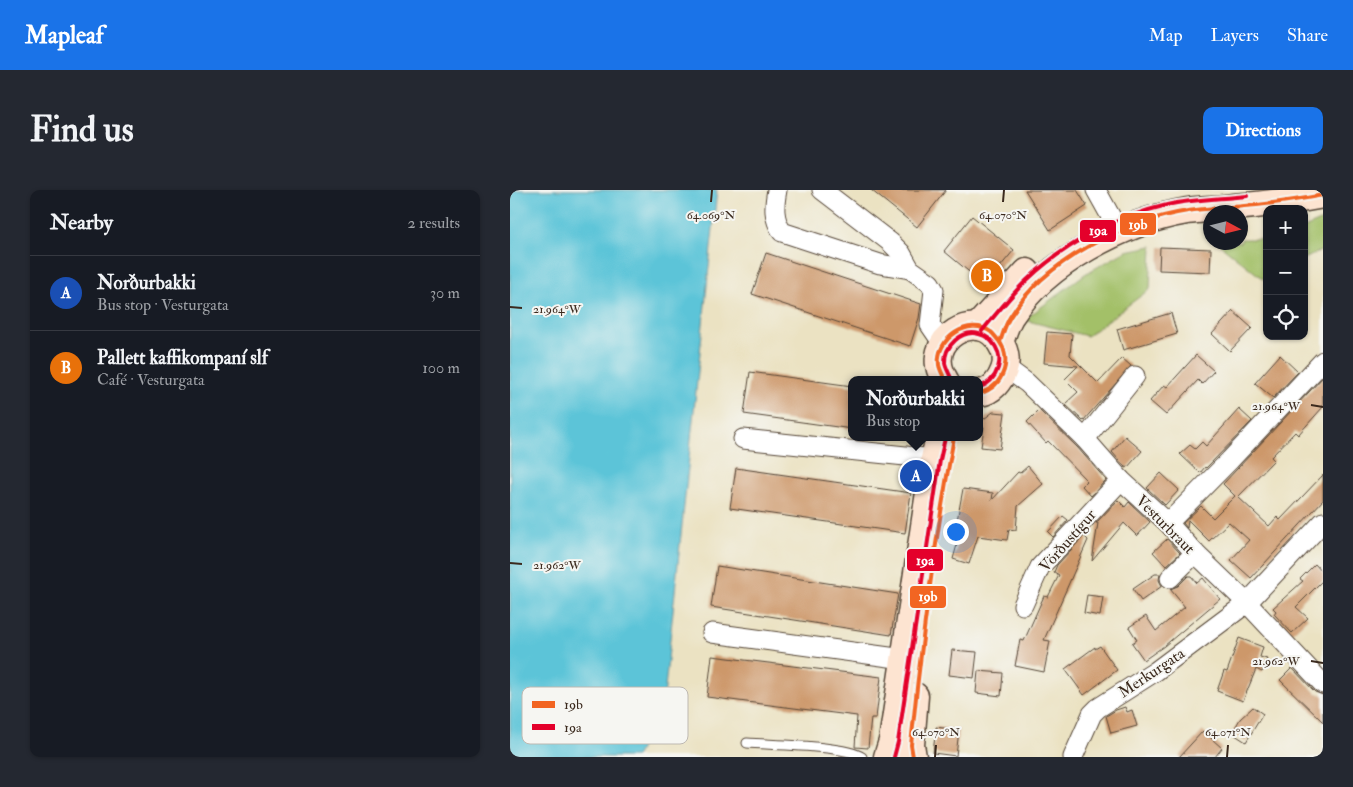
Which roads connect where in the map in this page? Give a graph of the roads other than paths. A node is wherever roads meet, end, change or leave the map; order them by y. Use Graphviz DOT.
graph roads {
  1 [pos="778,190"];
  2 [pos="822,190"];
  3 [pos="1096,190"];
  4 [pos="1246,190"];
  5 [pos="1305,201"];
  6 [pos="1248,208"];
  7 [pos="1203,214"];
  8 [pos="1111,217"];
  9 [pos="910,269"];
  10 [pos="977,327"];
  11 [pos="1000,342"];
  12 [pos="943,344"];
  13 [pos="1323,361"];
  14 [pos="1005,368"];
  15 [pos="943,376"];
  16 [pos="1136,376"];
  17 [pos="983,392"];
  18 [pos="743,439"];
  19 [pos="1085,440"];
  20 [pos="953,441"];
  21 [pos="937,448"];
  22 [pos="1121,480"];
  23 [pos="1323,522"];
  24 [pos="1168,523"];
  25 [pos="1195,553"];
  26 [pos="1170,578"];
  27 [pos="1247,603"];
  28 [pos="1023,605"];
  29 [pos="712,633"];
  30 [pos="904,659"];
  31 [pos="1322,681"];
  32 [pos="747,743"];
  33 [pos="862,757"];
  34 [pos="887,757"];
  35 [pos="913,757"];
  36 [pos="1074,757"];
  1 -- 9 [label="street"];
  2 -- 9 [label="street"];
  3 -- 8 [label="street"];
  4 -- 8 [label="main road"];
  5 -- 6 [label="main road"];
  7 -- 11 [label="main road"];
  8 -- 10 [label="main road"];
  9 -- 12 [label="street"];
  10 -- 11 [label="main road"];
  10 -- 12 [label="main road"];
  11 -- 14 [label="main road"];
  12 -- 15 [label="main road"];
  13 -- 24 [label="street"];
  14 -- 17 [label="main road"];
  14 -- 19 [label="street, Vesturbraut"];
  16 -- 19 [label="street"];
  18 -- 21 [label="street"];
  19 -- 22 [label="street, Vesturbraut"];
  20 -- 35 [label="main road"];
  21 -- 30 [label="main road"];
  22 -- 24 [label="street, Vesturbraut"];
  22 -- 28 [label="street, Vörðustígur"];
  23 -- 27 [label="street, Merkurgata"];
  24 -- 25 [label="street, Vesturbraut"];
  25 -- 26 [label="street"];
  25 -- 27 [label="street, Vesturbraut"];
  27 -- 31 [label="street, Vesturbraut"];
  27 -- 36 [label="street, Merkurgata"];
  29 -- 30 [label="street"];
  30 -- 34 [label="main road"];
  32 -- 33 [label="lane"];
}
